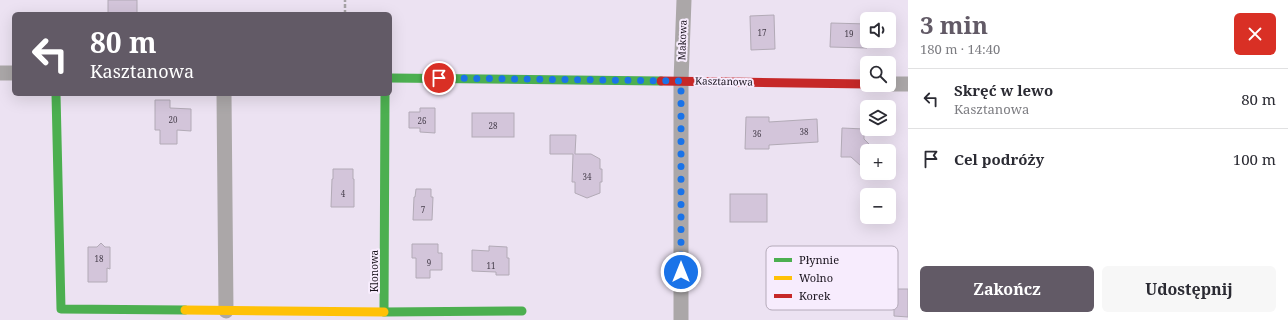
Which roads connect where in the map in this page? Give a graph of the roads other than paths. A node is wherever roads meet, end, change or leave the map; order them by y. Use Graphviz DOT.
graph roads {
  1 [pos="684,0"];
  2 [pos="0,73"];
  3 [pos="12,73"];
  4 [pos="392,78"];
  5 [pos="681,81"];
  6 [pos="860,84"];
  7 [pos="896,84"];
  8 [pos="908,84"];
  9 [pos="56,96"];
  10 [pos="224,96"];
  11 [pos="385,96"];
  12 [pos="226,310"];
  13 [pos="522,311"];
  14 [pos="384,312"];
  15 [pos="681,320"];
  1 -- 5 [label="street, Makowa"];
  2 -- 3 [label="street"];
  4 -- 5 [label="street, Kasztanowa"];
  5 -- 6 [label="street, Kasztanowa"];
  5 -- 15 [label="street, Makowa"];
  7 -- 8 [label="street"];
  9 -- 12 [label="street"];
  10 -- 12 [label="street"];
  11 -- 14 [label="street, Klonowa"];
  12 -- 14 [label="street"];
  13 -- 14 [label="street"];
}
